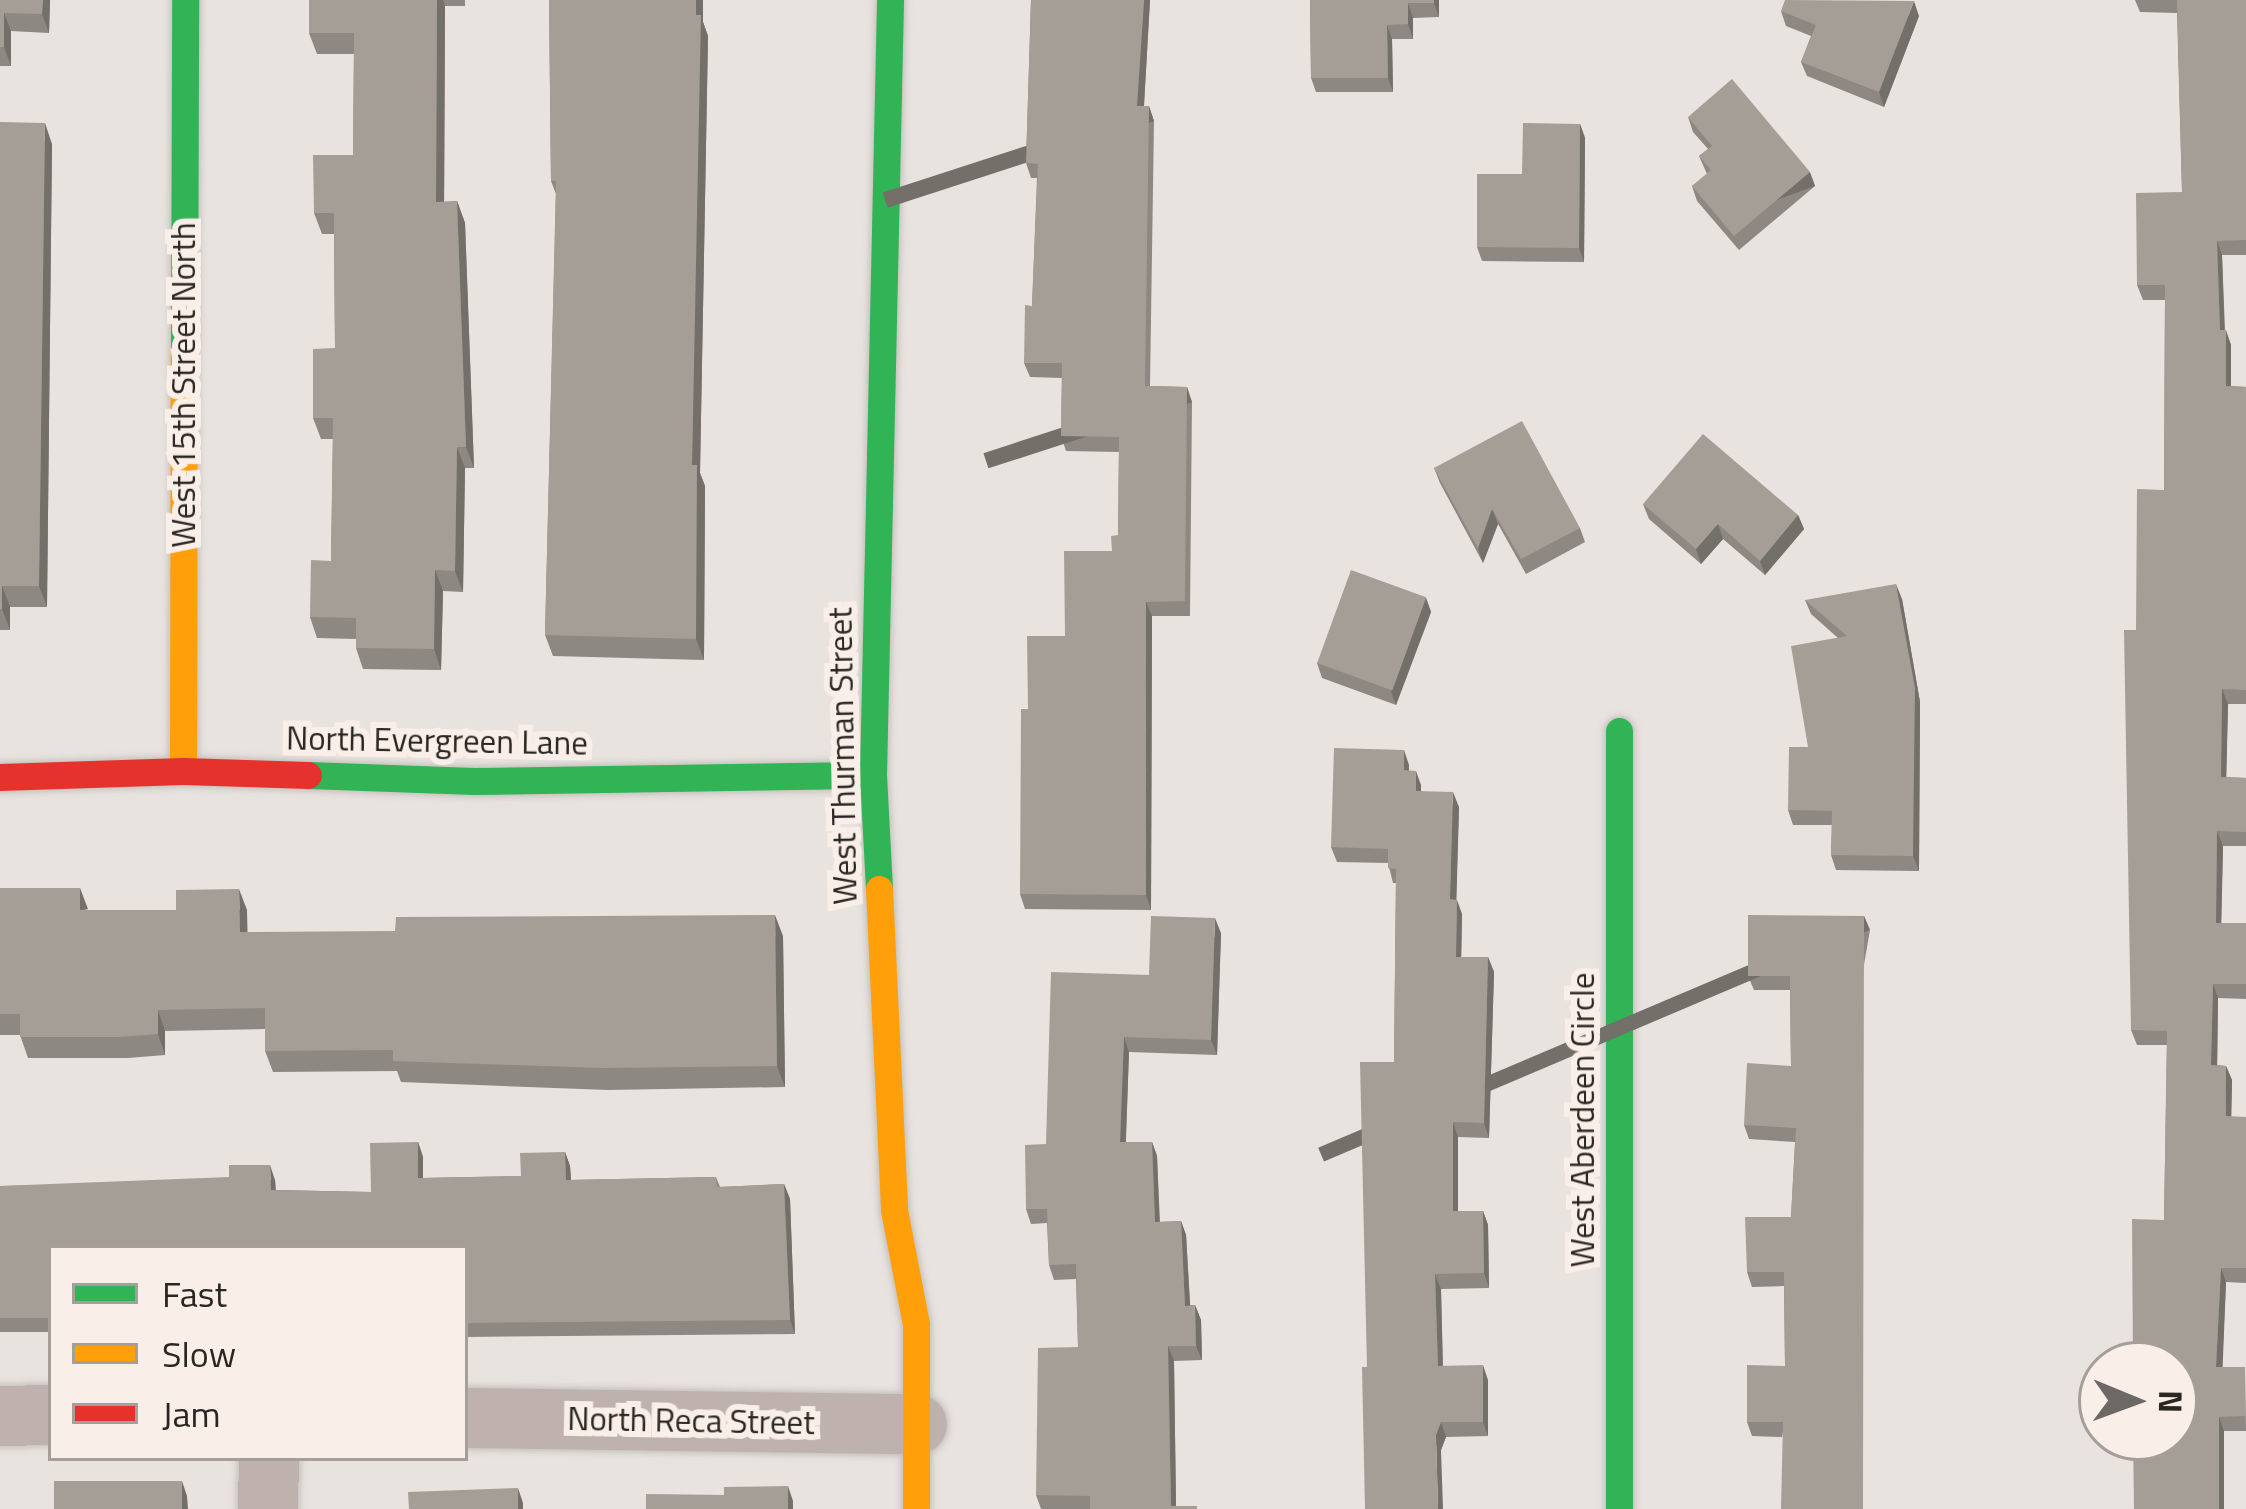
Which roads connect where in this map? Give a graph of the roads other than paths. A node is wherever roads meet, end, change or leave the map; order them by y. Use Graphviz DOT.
graph roads {
  1 [pos="185,0"];
  2 [pos="890,0"];
  3 [pos="1619,731"];
  4 [pos="184,771"];
  5 [pos="873,775"];
  6 [pos="0,776"];
  7 [pos="48,1415"];
  8 [pos="0,1416"];
  9 [pos="468,1418"];
  10 [pos="916,1424"];
  11 [pos="268,1461"];
  12 [pos="268,1509"];
  13 [pos="916,1509"];
  14 [pos="1619,1509"];
  1 -- 4 [label="street, West 15th Street North"];
  2 -- 5 [label="street, West Thurman Street"];
  3 -- 14 [label="street, West Aberdeen Circle"];
  4 -- 5 [label="street, North Evergreen Lane"];
  4 -- 6 [label="street, North Evergreen Lane"];
  5 -- 10 [label="street, West Thurman Street"];
  7 -- 8 [label="street"];
  9 -- 10 [label="street, North Reca Street"];
  10 -- 13 [label="street, West Thurman Street"];
  11 -- 12 [label="street"];
}
